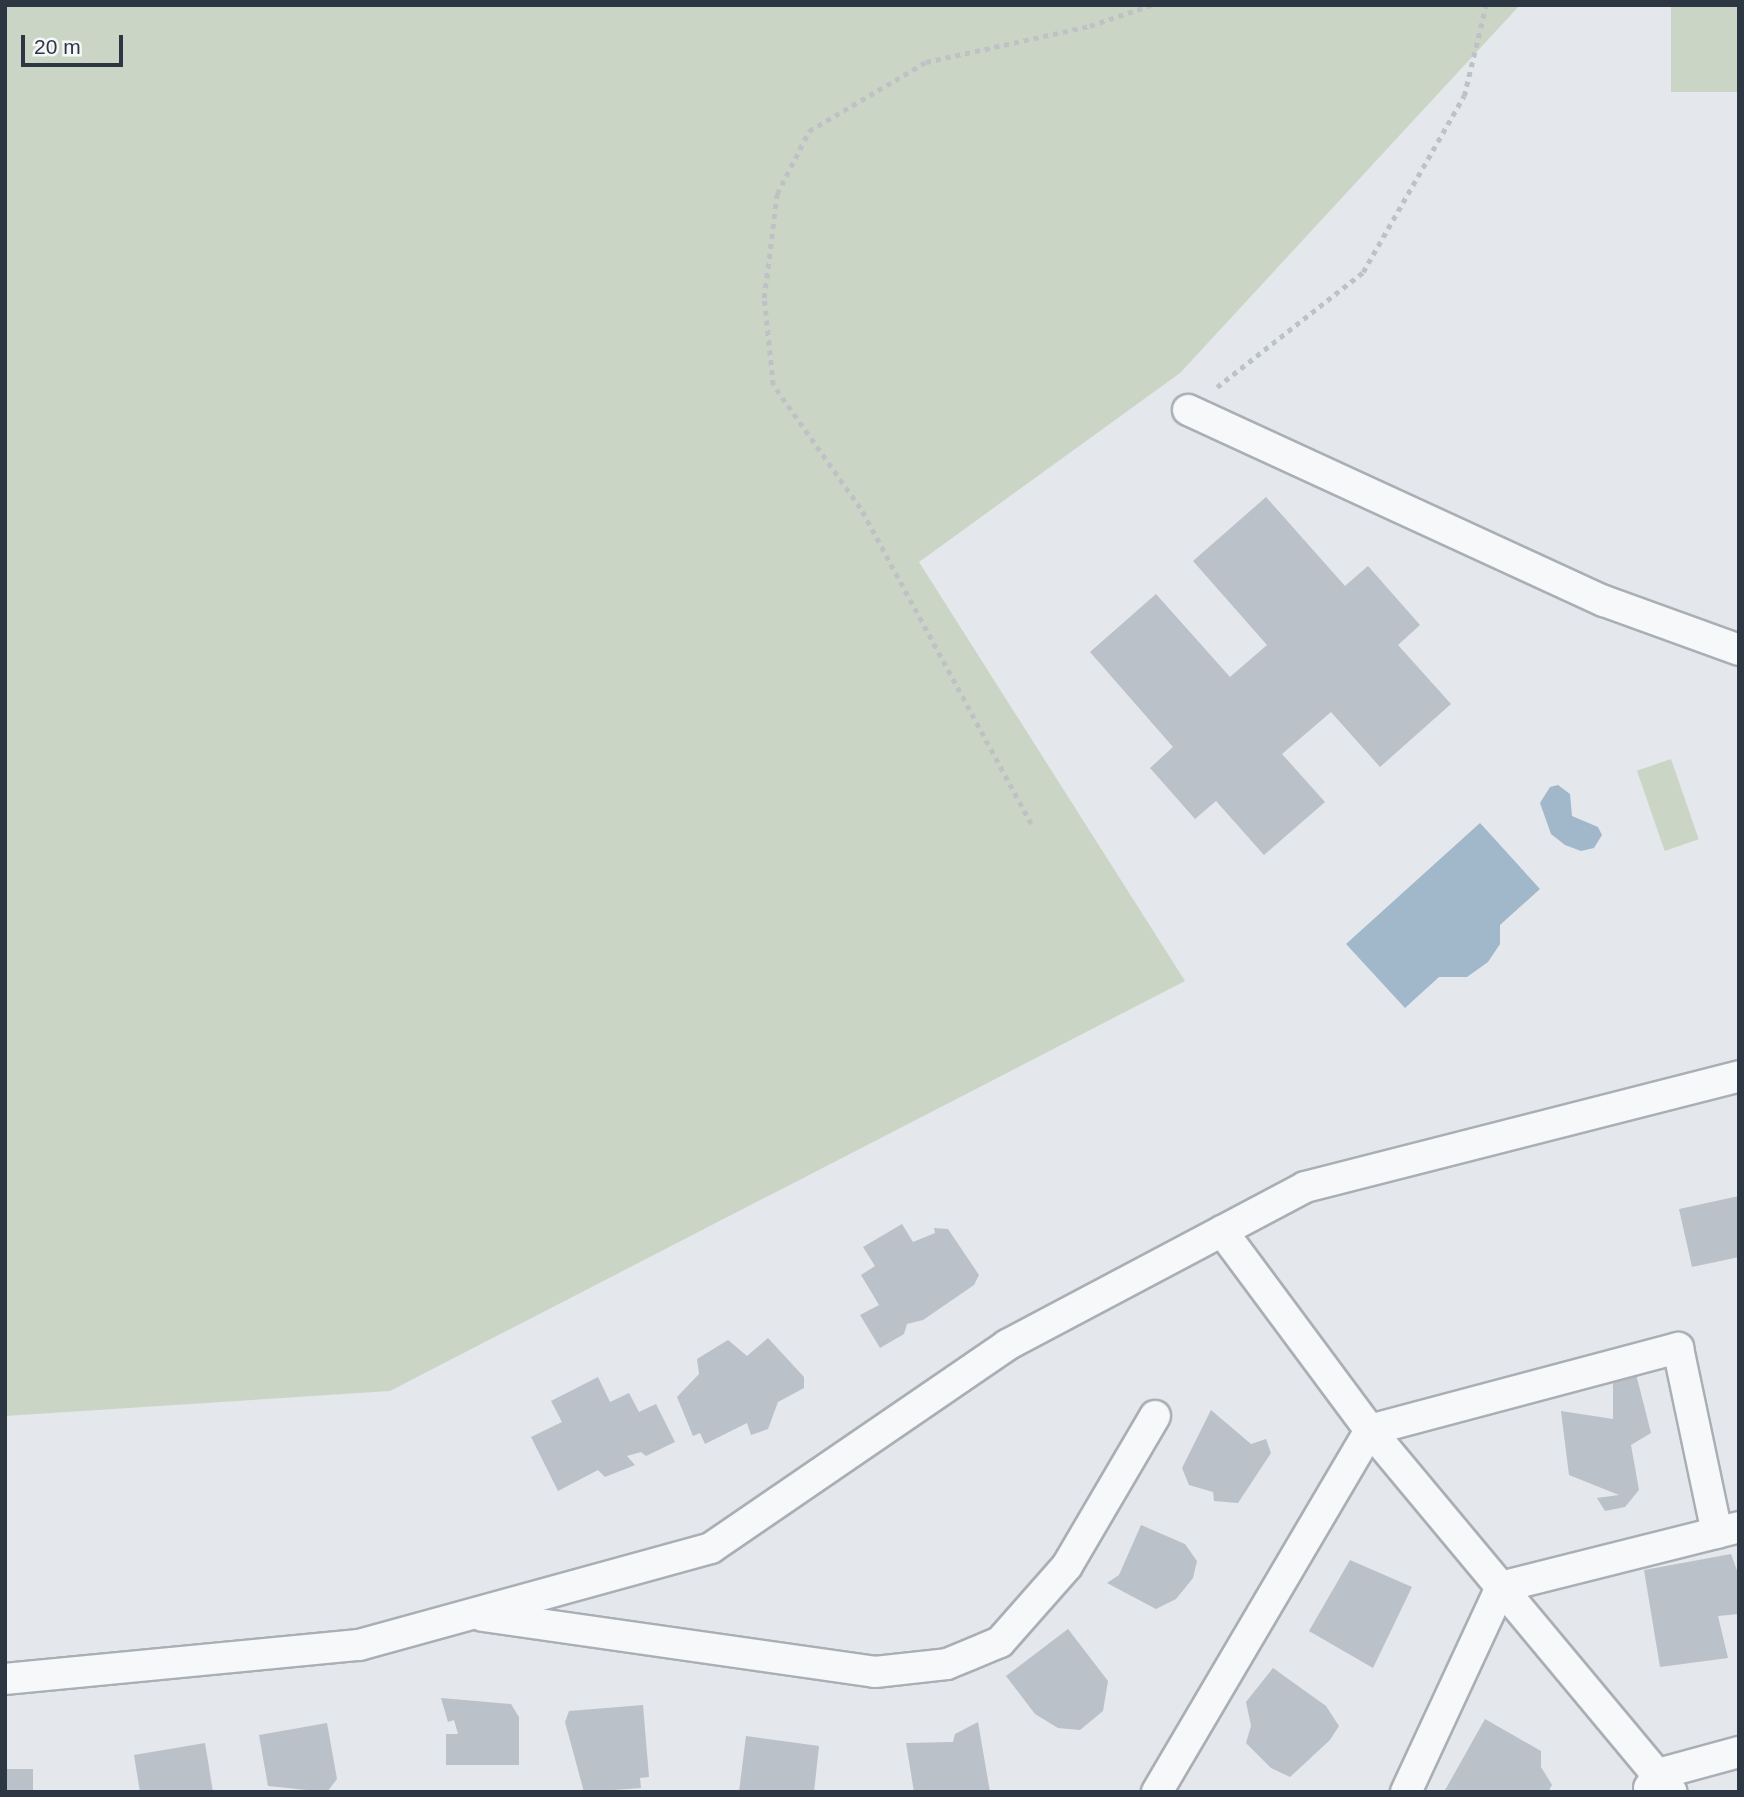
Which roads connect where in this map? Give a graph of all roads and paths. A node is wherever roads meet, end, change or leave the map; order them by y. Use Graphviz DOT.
graph roads {
  1 [pos="1151,5"];
  2 [pos="1486,5"];
  3 [pos="1188,410"];
  4 [pos="1739,650"];
  5 [pos="1031,824"];
  6 [pos="1739,1076"];
  7 [pos="1222,1231"];
  8 [pos="1155,1416"];
  9 [pos="1370,1430"];
  10 [pos="1728,1530"];
  11 [pos="1501,1587"];
  12 [pos="470,1614"];
  13 [pos="5,1679"];
  14 [pos="1739,1752"];
  15 [pos="1659,1786"];
  16 [pos="1157,1792"];
  17 [pos="1406,1792"];
  1 -- 5 [label="path"];
  2 -- 3 [label="path"];
  3 -- 4 [label="street"];
  6 -- 7 [label="street"];
  7 -- 9 [label="street"];
  7 -- 12 [label="street"];
  8 -- 12 [label="street"];
  9 -- 10 [label="street"];
  9 -- 11 [label="street"];
  9 -- 16 [label="street"];
  10 -- 11 [label="street"];
  11 -- 15 [label="street"];
  11 -- 17 [label="street"];
  12 -- 13 [label="street"];
  14 -- 15 [label="street"];
}
